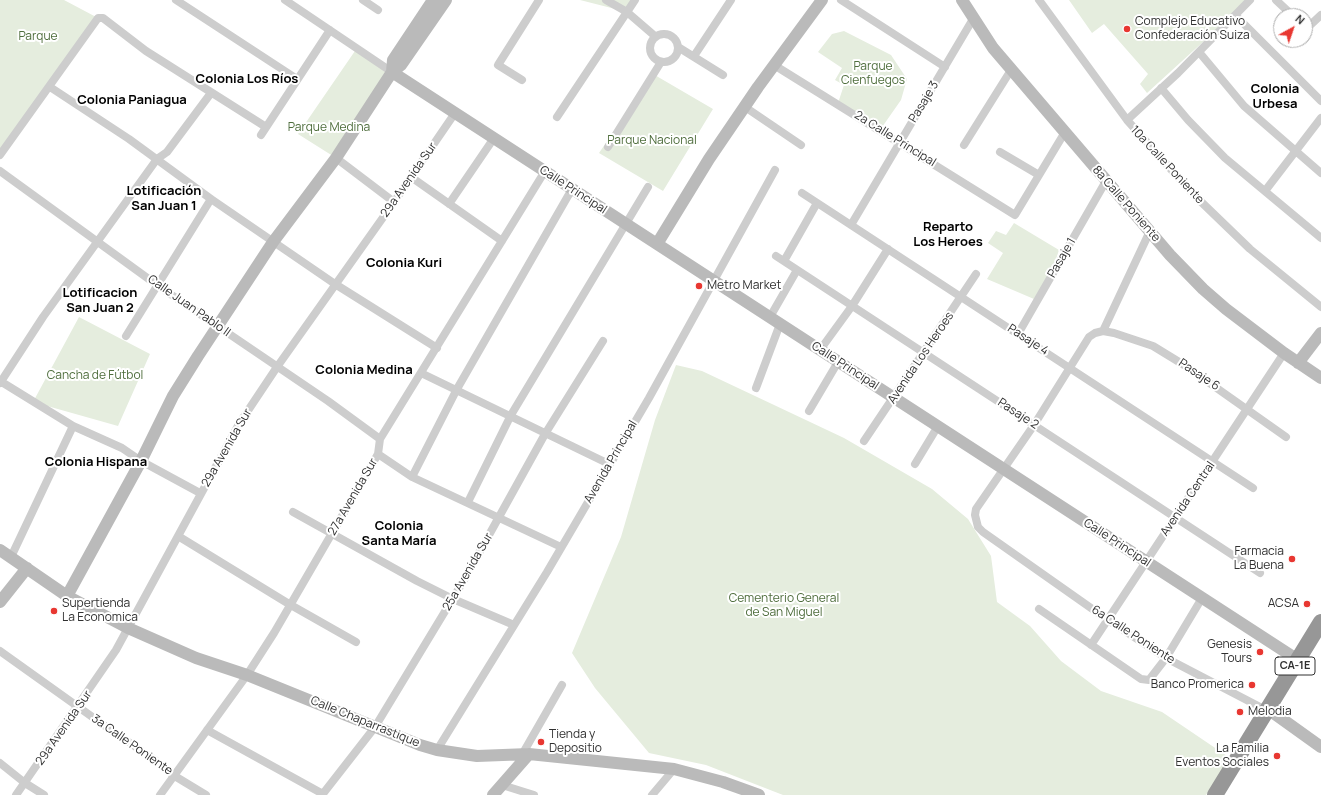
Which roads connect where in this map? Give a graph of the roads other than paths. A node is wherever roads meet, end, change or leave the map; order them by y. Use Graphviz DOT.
graph roads {
  1 [pos="176,0"];
  2 [pos="285,0"];
  3 [pos="363,0"];
  4 [pos="434,0"];
  5 [pos="446,0"];
  6 [pos="539,0"];
  7 [pos="606,0"];
  8 [pos="635,0"];
  9 [pos="730,0"];
  10 [pos="822,0"];
  11 [pos="841,0"];
  12 [pos="962,0"];
  13 [pos="1038,0"];
  14 [pos="1250,0"];
  15 [pos="1276,0"];
  16 [pos="1284,8"];
  17 [pos="378,10"];
  18 [pos="627,12"];
  19 [pos="1321,14"];
  20 [pos="1235,15"];
  21 [pos="973,20"];
  22 [pos="1313,22"];
  23 [pos="330,30"];
  24 [pos="656,37"];
  25 [pos="678,47"];
  26 [pos="1198,52"];
  27 [pos="694,56"];
  28 [pos="661,62"];
  29 [pos="774,65"];
  30 [pos="945,67"];
  31 [pos="1011,70"];
  32 [pos="392,72"];
  33 [pos="723,75"];
  34 [pos="297,79"];
  35 [pos="522,80"];
  36 [pos="50,87"];
  37 [pos="1161,88"];
  38 [pos="211,93"];
  39 [pos="1321,101"];
  40 [pos="745,107"];
  41 [pos="455,113"];
  42 [pos="557,117"];
  43 [pos="1321,118"];
  44 [pos="1127,120"];
  45 [pos="266,127"];
  46 [pos="1065,132"];
  47 [pos="261,135"];
  48 [pos="494,138"];
  49 [pos="900,142"];
  50 [pos="801,145"];
  51 [pos="964,145"];
  52 [pos="608,147"];
  53 [pos="1296,151"];
  54 [pos="1000,152"];
  55 [pos="0,154"];
  56 [pos="336,158"];
  57 [pos="157,159"];
  58 [pos="775,170"];
  59 [pos="0,171"];
  60 [pos="545,171"];
  61 [pos="1321,173"];
  62 [pos="1039,176"];
  63 [pos="411,177"];
  64 [pos="1106,181"];
  65 [pos="648,187"];
  66 [pos="572,189"];
  67 [pos="1265,191"];
  68 [pos="802,193"];
  69 [pos="211,199"];
  70 [pos="394,202"];
  71 [pos="817,203"];
  72 [pos="449,204"];
  73 [pos="626,223"];
  74 [pos="851,225"];
  75 [pos="1150,232"];
  76 [pos="1321,238"];
  77 [pos="98,241"];
  78 [pos="502,241"];
  79 [pos="273,242"];
  80 [pos="657,244"];
  81 [pos="888,249"];
  82 [pos="776,256"];
  83 [pos="784,261"];
  84 [pos="797,270"];
  85 [pos="976,274"];
  86 [pos="714,281"];
  87 [pos="157,284"];
  88 [pos="335,284"];
  89 [pos="962,298"];
  90 [pos="852,306"];
  91 [pos="1321,307"];
  92 [pos="775,320"];
  93 [pos="218,326"];
  94 [pos="1103,331"];
  95 [pos="1321,332"];
  96 [pos="1018,334"];
  97 [pos="126,336"];
  98 [pos="603,341"];
  99 [pos="437,348"];
  100 [pos="820,350"];
  101 [pos="924,353"];
  102 [pos="1284,354"];
  103 [pos="838,362"];
  104 [pos="1298,362"];
  105 [pos="277,367"];
  106 [pos="1070,368"];
  107 [pos="421,373"];
  108 [pos="1321,378"];
  109 [pos="0,382"];
  110 [pos="756,388"];
  111 [pos="457,389"];
  112 [pos="894,398"];
  113 [pos="1248,409"];
  114 [pos="809,411"];
  115 [pos="511,415"];
  116 [pos="1034,425"];
  117 [pos="73,426"];
  118 [pos="938,426"];
  119 [pos="545,434"];
  120 [pos="1286,437"];
  121 [pos="380,439"];
  122 [pos="864,441"];
  123 [pos="378,454"];
  124 [pos="141,461"];
  125 [pos="1213,461"];
  126 [pos="609,464"];
  127 [pos="915,464"];
  128 [pos="1004,469"];
  129 [pos="412,477"];
  130 [pos="1253,488"];
  131 [pos="200,493"];
  132 [pos="468,502"];
  133 [pos="293,512"];
  134 [pos="500,517"];
  135 [pos="1176,517"];
  136 [pos="332,534"];
  137 [pos="178,536"];
  138 [pos="561,547"];
  139 [pos="0,550"];
  140 [pos="11,557"];
  141 [pos="1146,562"];
  142 [pos="26,568"];
  143 [pos="1260,573"];
  144 [pos="67,596"];
  145 [pos="1202,598"];
  146 [pos="453,599"];
  147 [pos="0,602"];
  148 [pos="289,604"];
  149 [pos="1039,609"];
  150 [pos="1108,620"];
  151 [pos="1321,622"];
  152 [pos="514,625"];
  153 [pos="128,628"];
  154 [pos="1321,634"];
  155 [pos="356,642"];
  156 [pos="1091,646"];
  157 [pos="0,651"];
  158 [pos="1166,658"];
  159 [pos="1298,660"];
  160 [pos="248,674"];
  161 [pos="562,685"];
  162 [pos="77,706"];
  163 [pos="1270,711"];
  164 [pos="375,727"];
  165 [pos="207,730"];
  166 [pos="1321,747"];
  167 [pos="437,750"];
  168 [pos="526,754"];
  169 [pos="0,763"];
  170 [pos="674,769"];
  171 [pos="173,775"];
  172 [pos="25,783"];
  173 [pos="502,785"];
  174 [pos="16,795"];
  175 [pos="44,795"];
  176 [pos="160,795"];
  177 [pos="206,795"];
  178 [pos="323,795"];
  179 [pos="493,795"];
  180 [pos="534,795"];
  181 [pos="652,795"];
  182 [pos="759,795"];
  183 [pos="1216,795"];
  184 [pos="1223,795"];
  1 -- 34 [label="street"];
  2 -- 23 [label="street"];
  3 -- 17 [label="street"];
  4 -- 32 [label="street"];
  5 -- 32 [label="street"];
  6 -- 35 [label="street"];
  7 -- 18 [label="street"];
  8 -- 18 [label="street"];
  9 -- 27 [label="street"];
  10 -- 29 [label="street"];
  11 -- 30 [label="street"];
  12 -- 21 [label="street, 8a Calle Poniente"];
  13 -- 44 [label="street, 10a Calle Poniente"];
  14 -- 20 [label="street"];
  15 -- 16 [label="street"];
  18 -- 24 [label="street"];
  18 -- 42 [label="street"];
  19 -- 22 [label="street"];
  20 -- 26 [label="street"];
  20 -- 39 [label="street"];
  21 -- 30 [label="street, Pasaje 3"];
  21 -- 31 [label="street, 8a Calle Poniente"];
  23 -- 32 [label="street"];
  23 -- 34 [label="street"];
  24 -- 25 [label="street"];
  24 -- 28 [label="street"];
  25 -- 27 [label="street"];
  25 -- 28 [label="street"];
  26 -- 37 [label="street"];
  26 -- 53 [label="street"];
  27 -- 33 [label="street"];
  28 -- 52 [label="street"];
  29 -- 40 [label="street"];
  29 -- 49 [label="street, 2a Calle Principal"];
  30 -- 49 [label="street, Pasaje 3"];
  31 -- 46 [label="street, 8a Calle Poniente"];
  31 -- 51 [label="street"];
  32 -- 41 [label="street, Calle Principal"];
  32 -- 56 [label="street"];
  34 -- 45 [label="street"];
  36 -- 38 [label="street"];
  36 -- 55 [label="street"];
  36 -- 57 [label="street"];
  37 -- 44 [label="street"];
  37 -- 67 [label="street"];
  38 -- 45 [label="street"];
  38 -- 57 [label="street"];
  40 -- 50 [label="street"];
  40 -- 80 [label="street"];
  41 -- 48 [label="street, Calle Principal"];
  41 -- 63 [label="street, 29a Avenida Sur"];
  43 -- 53 [label="street"];
  44 -- 91 [label="street, 10a Calle Poniente"];
  45 -- 47 [label="street"];
  46 -- 62 [label="street"];
  46 -- 64 [label="street, 8a Calle Poniente"];
  48 -- 60 [label="street, Calle Principal"];
  48 -- 72 [label="street"];
  49 -- 62 [label="street, 2a Calle Principal"];
  49 -- 74 [label="street, Pasaje 3"];
  53 -- 61 [label="street"];
  53 -- 67 [label="street"];
  54 -- 62 [label="street"];
  56 -- 70 [label="street"];
  56 -- 79 [label="street"];
  57 -- 69 [label="street"];
  57 -- 77 [label="street"];
  58 -- 86 [label="street, Avenida Principal"];
  59 -- 77 [label="street, Calle Juan Pablo II"];
  60 -- 66 [label="street, Calle Principal"];
  60 -- 78 [label="street, 27a Avenida Sur"];
  63 -- 70 [label="street, 29a Avenida Sur"];
  63 -- 72 [label="street"];
  64 -- 75 [label="street, 8a Calle Poniente"];
  64 -- 96 [label="street, Pasaje 1"];
  65 -- 73 [label="street"];
  66 -- 73 [label="street, Calle Principal"];
  66 -- 111 [label="street"];
  67 -- 76 [label="street"];
  68 -- 71 [label="street, Pasaje 4"];
  69 -- 79 [label="street"];
  69 -- 87 [label="street"];
  70 -- 88 [label="street, 29a Avenida Sur"];
  71 -- 74 [label="street, Pasaje 4"];
  71 -- 83 [label="street"];
  72 -- 78 [label="street"];
  73 -- 80 [label="street, Calle Principal"];
  73 -- 115 [label="street"];
  74 -- 81 [label="street, Pasaje 4"];
  75 -- 94 [label="street"];
  75 -- 102 [label="street, 8a Calle Poniente"];
  77 -- 87 [label="street, Calle Juan Pablo II"];
  77 -- 109 [label="street"];
  78 -- 99 [label="street, 27a Avenida Sur"];
  79 -- 88 [label="street"];
  79 -- 93 [label="street"];
  80 -- 86 [label="street, Calle Principal"];
  81 -- 89 [label="street, Pasaje 4"];
  81 -- 90 [label="street"];
  82 -- 83 [label="street, Pasaje 2"];
  83 -- 84 [label="street, Pasaje 2"];
  84 -- 90 [label="street, Pasaje 2"];
  84 -- 92 [label="street"];
  85 -- 89 [label="street, Avenida Los Heroes"];
  86 -- 92 [label="street, Calle Principal"];
  86 -- 126 [label="street, Avenida Principal"];
  87 -- 93 [label="street, Calle Juan Pablo II"];
  87 -- 97 [label="street"];
  88 -- 99 [label="street"];
  88 -- 105 [label="street, 29a Avenida Sur"];
  89 -- 96 [label="street, Pasaje 4"];
  89 -- 101 [label="street, Avenida Los Heroes"];
  90 -- 100 [label="street"];
  90 -- 101 [label="street, Pasaje 2"];
  92 -- 100 [label="street, Calle Principal"];
  92 -- 110 [label="street"];
  93 -- 105 [label="street, Calle Juan Pablo II"];
  93 -- 124 [label="street"];
  94 -- 106 [label="street"];
  94 -- 113 [label="street, Pasaje 6"];
  95 -- 104 [label="street"];
  96 -- 106 [label="street, Pasaje 4"];
  98 -- 119 [label="street, 25a Avenida Sur"];
  99 -- 107 [label="street, 27a Avenida Sur"];
  100 -- 103 [label="street, Calle Principal"];
  101 -- 112 [label="street, Avenida Los Heroes"];
  101 -- 116 [label="street, Pasaje 2"];
  102 -- 104 [label="street, 8a Calle Poniente"];
  102 -- 113 [label="street, Avenida Central"];
  103 -- 112 [label="street, Calle Principal"];
  103 -- 114 [label="street"];
  104 -- 108 [label="street, 8a Calle Poniente"];
  105 -- 121 [label="street, Calle Juan Pablo II"];
  105 -- 131 [label="street, 29a Avenida Sur"];
  106 -- 116 [label="street"];
  106 -- 125 [label="street, Pasaje 4"];
  107 -- 111 [label="street"];
  107 -- 121 [label="street, 27a Avenida Sur"];
  109 -- 117 [label="street"];
  111 -- 115 [label="street"];
  111 -- 129 [label="street"];
  112 -- 118 [label="street, Calle Principal"];
  112 -- 122 [label="street, Avenida Los Heroes"];
  113 -- 120 [label="street, Pasaje 6"];
  113 -- 125 [label="street, Avenida Central"];
  115 -- 119 [label="street"];
  115 -- 132 [label="street"];
  116 -- 128 [label="street"];
  116 -- 135 [label="street, Pasaje 2"];
  117 -- 124 [label="street"];
  117 -- 140 [label="street"];
  118 -- 127 [label="street"];
  118 -- 128 [label="street, Calle Principal"];
  119 -- 126 [label="street"];
  119 -- 134 [label="street, 25a Avenida Sur"];
  121 -- 123 [label="street, 27a Avenida Sur"];
  123 -- 129 [label="street"];
  123 -- 136 [label="street, 27a Avenida Sur"];
  124 -- 131 [label="street"];
  124 -- 144 [label="street"];
  125 -- 130 [label="street, Pasaje 4"];
  125 -- 135 [label="street, Avenida Central"];
  126 -- 138 [label="street, Avenida Principal"];
  128 -- 141 [label="street, Calle Principal"];
  128 -- 150 [label="street, 6a Calle Poniente"];
  129 -- 132 [label="street"];
  131 -- 137 [label="street, 29a Avenida Sur"];
  132 -- 134 [label="street"];
  133 -- 136 [label="street"];
  134 -- 138 [label="street"];
  134 -- 146 [label="street, 25a Avenida Sur"];
  135 -- 141 [label="street, Avenida Central"];
  135 -- 143 [label="street, Pasaje 2"];
  136 -- 146 [label="street"];
  136 -- 148 [label="street, 27a Avenida Sur"];
  137 -- 148 [label="street"];
  137 -- 153 [label="street, 29a Avenida Sur"];
  138 -- 152 [label="street, Avenida Principal"];
  139 -- 140 [label="street, Calle Chaparrastique"];
  140 -- 142 [label="street, Calle Chaparrastique"];
  141 -- 145 [label="street, Calle Principal"];
  141 -- 150 [label="street, Avenida Central"];
  142 -- 144 [label="street, Calle Chaparrastique"];
  142 -- 147 [label="street"];
  144 -- 153 [label="street, Calle Chaparrastique"];
  145 -- 158 [label="street"];
  145 -- 159 [label="street, Calle Principal"];
  146 -- 152 [label="street"];
  146 -- 164 [label="street, 25a Avenida Sur"];
  148 -- 155 [label="street"];
  148 -- 160 [label="street, 27a Avenida Sur"];
  149 -- 156 [label="street"];
  150 -- 156 [label="street, Avenida Central"];
  150 -- 158 [label="street, 6a Calle Poniente"];
  151 -- 159 [label="highway, CA-1E"];
  152 -- 167 [label="street, Avenida Principal"];
  153 -- 160 [label="street, Calle Chaparrastique"];
  153 -- 162 [label="street, 29a Avenida Sur"];
  154 -- 163 [label="highway, CA-1E"];
  156 -- 158 [label="street"];
  157 -- 162 [label="street, 3a Calle Poniente"];
  158 -- 163 [label="street, 6a Calle Poniente"];
  159 -- 163 [label="highway, CA-1E"];
  160 -- 164 [label="street, Calle Chaparrastique"];
  160 -- 165 [label="street, 27a Avenida Sur"];
  161 -- 168 [label="street"];
  162 -- 171 [label="street, 3a Calle Poniente"];
  162 -- 172 [label="street, 29a Avenida Sur"];
  163 -- 166 [label="street, 6a Calle Poniente"];
  163 -- 183 [label="highway, CA-1E"];
  163 -- 184 [label="highway, CA-1E"];
  164 -- 167 [label="street, Calle Chaparrastique"];
  164 -- 178 [label="street, 25a Avenida Sur"];
  165 -- 171 [label="street, 27a Avenida Sur"];
  165 -- 178 [label="street"];
  167 -- 168 [label="street, Calle Chaparrastique"];
  168 -- 170 [label="street, Calle Chaparrastique"];
  168 -- 173 [label="street"];
  169 -- 172 [label="street"];
  170 -- 181 [label="street"];
  170 -- 182 [label="street, Calle Chaparrastique"];
  171 -- 176 [label="street, 27a Avenida Sur"];
  171 -- 177 [label="street, 3a Calle Poniente"];
  172 -- 174 [label="street, 29a Avenida Sur"];
  172 -- 175 [label="street"];
  173 -- 179 [label="street"];
  173 -- 180 [label="street"];
}
